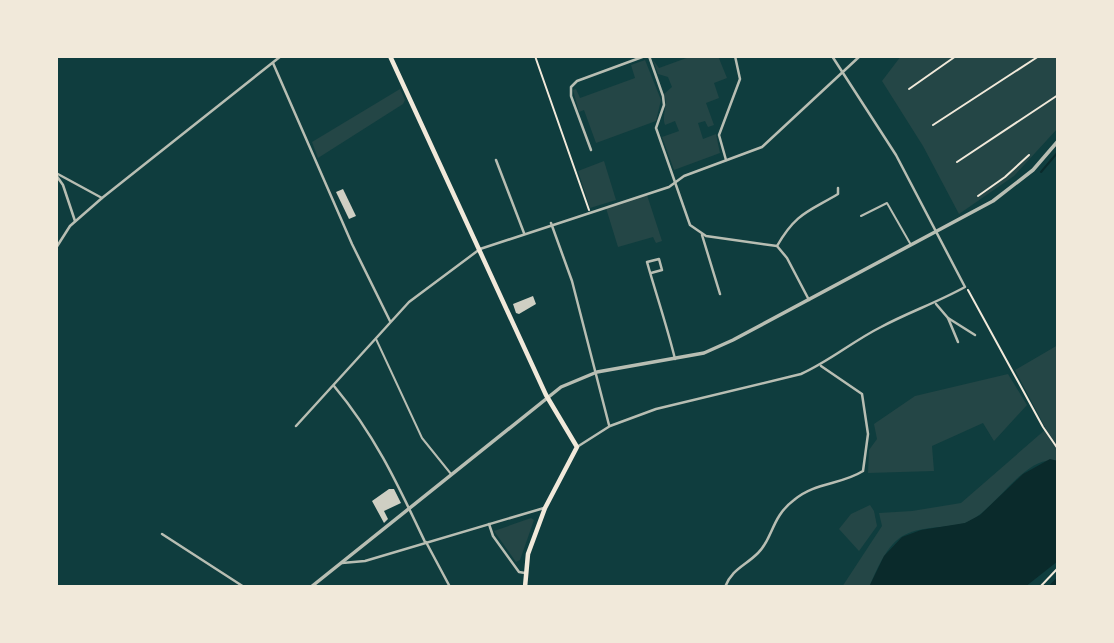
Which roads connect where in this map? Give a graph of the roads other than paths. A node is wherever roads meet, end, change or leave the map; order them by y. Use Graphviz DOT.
graph roads {
  1 [pos="281,56"];
  2 [pos="390,56"];
  3 [pos="647,56"];
  4 [pos="735,56"];
  5 [pos="832,56"];
  6 [pos="860,56"];
  7 [pos="272,63"];
  8 [pos="843,72"];
  9 [pos="1058,141"];
  10 [pos="591,150"];
  11 [pos="496,160"];
  12 [pos="726,160"];
  13 [pos="56,174"];
  14 [pos="675,183"];
  15 [pos="838,188"];
  16 [pos="102,198"];
  17 [pos="861,216"];
  18 [pos="75,221"];
  19 [pos="551,223"];
  20 [pos="937,232"];
  21 [pos="524,233"];
  22 [pos="702,235"];
  23 [pos="777,246"];
  24 [pos="911,246"];
  25 [pos="56,248"];
  26 [pos="480,249"];
  27 [pos="650,273"];
  28 [pos="720,294"];
  29 [pos="809,300"];
  30 [pos="936,304"];
  31 [pos="948,318"];
  32 [pos="390,321"];
  33 [pos="975,335"];
  34 [pos="376,338"];
  35 [pos="958,342"];
  36 [pos="675,359"];
  37 [pos="820,365"];
  38 [pos="597,372"];
  39 [pos="334,386"];
  40 [pos="546,396"];
  41 [pos="296,426"];
  42 [pos="610,426"];
  43 [pos="577,447"];
  44 [pos="451,474"];
  45 [pos="410,508"];
  46 [pos="545,508"];
  47 [pos="489,524"];
  48 [pos="162,534"];
  49 [pos="426,542"];
  50 [pos="342,564"];
  51 [pos="525,573"];
  52 [pos="244,587"];
  53 [pos="311,587"];
  54 [pos="450,587"];
  55 [pos="525,587"];
  56 [pos="725,587"];
  1 -- 7 [label="street"];
  2 -- 26 [label="main road"];
  3 -- 10 [label="street"];
  3 -- 14 [label="street"];
  4 -- 12 [label="street"];
  5 -- 8 [label="street"];
  6 -- 8 [label="street"];
  7 -- 16 [label="street"];
  7 -- 32 [label="street"];
  8 -- 12 [label="street"];
  8 -- 20 [label="street"];
  9 -- 20 [label="street"];
  11 -- 21 [label="street"];
  12 -- 14 [label="street"];
  13 -- 16 [label="street"];
  13 -- 18 [label="street"];
  14 -- 19 [label="street"];
  14 -- 22 [label="street"];
  15 -- 23 [label="street"];
  16 -- 18 [label="street"];
  17 -- 24 [label="lane"];
  18 -- 25 [label="street"];
  19 -- 21 [label="street"];
  19 -- 38 [label="street"];
  20 -- 24 [label="street"];
  20 -- 30 [label="street"];
  21 -- 26 [label="street"];
  22 -- 23 [label="street"];
  22 -- 28 [label="street"];
  23 -- 29 [label="street"];
  24 -- 29 [label="street"];
  26 -- 32 [label="street"];
  26 -- 40 [label="main road"];
  27 -- 27 [label="street"];
  27 -- 36 [label="street"];
  29 -- 36 [label="street"];
  30 -- 31 [label="street"];
  30 -- 37 [label="street"];
  31 -- 33 [label="street"];
  31 -- 35 [label="street"];
  32 -- 34 [label="street"];
  34 -- 39 [label="street"];
  34 -- 44 [label="lane"];
  36 -- 38 [label="street"];
  37 -- 42 [label="street"];
  37 -- 56 [label="street"];
  38 -- 40 [label="street"];
  38 -- 42 [label="street"];
  39 -- 41 [label="street"];
  39 -- 45 [label="street"];
  40 -- 43 [label="main road"];
  40 -- 44 [label="street"];
  42 -- 43 [label="street"];
  43 -- 46 [label="main road"];
  44 -- 45 [label="street"];
  45 -- 49 [label="street"];
  45 -- 50 [label="street"];
  46 -- 47 [label="street"];
  46 -- 51 [label="main road"];
  47 -- 49 [label="street"];
  47 -- 51 [label="street"];
  48 -- 52 [label="street"];
  49 -- 50 [label="street"];
  49 -- 54 [label="street"];
  50 -- 53 [label="street"];
  51 -- 55 [label="main road"];
}
